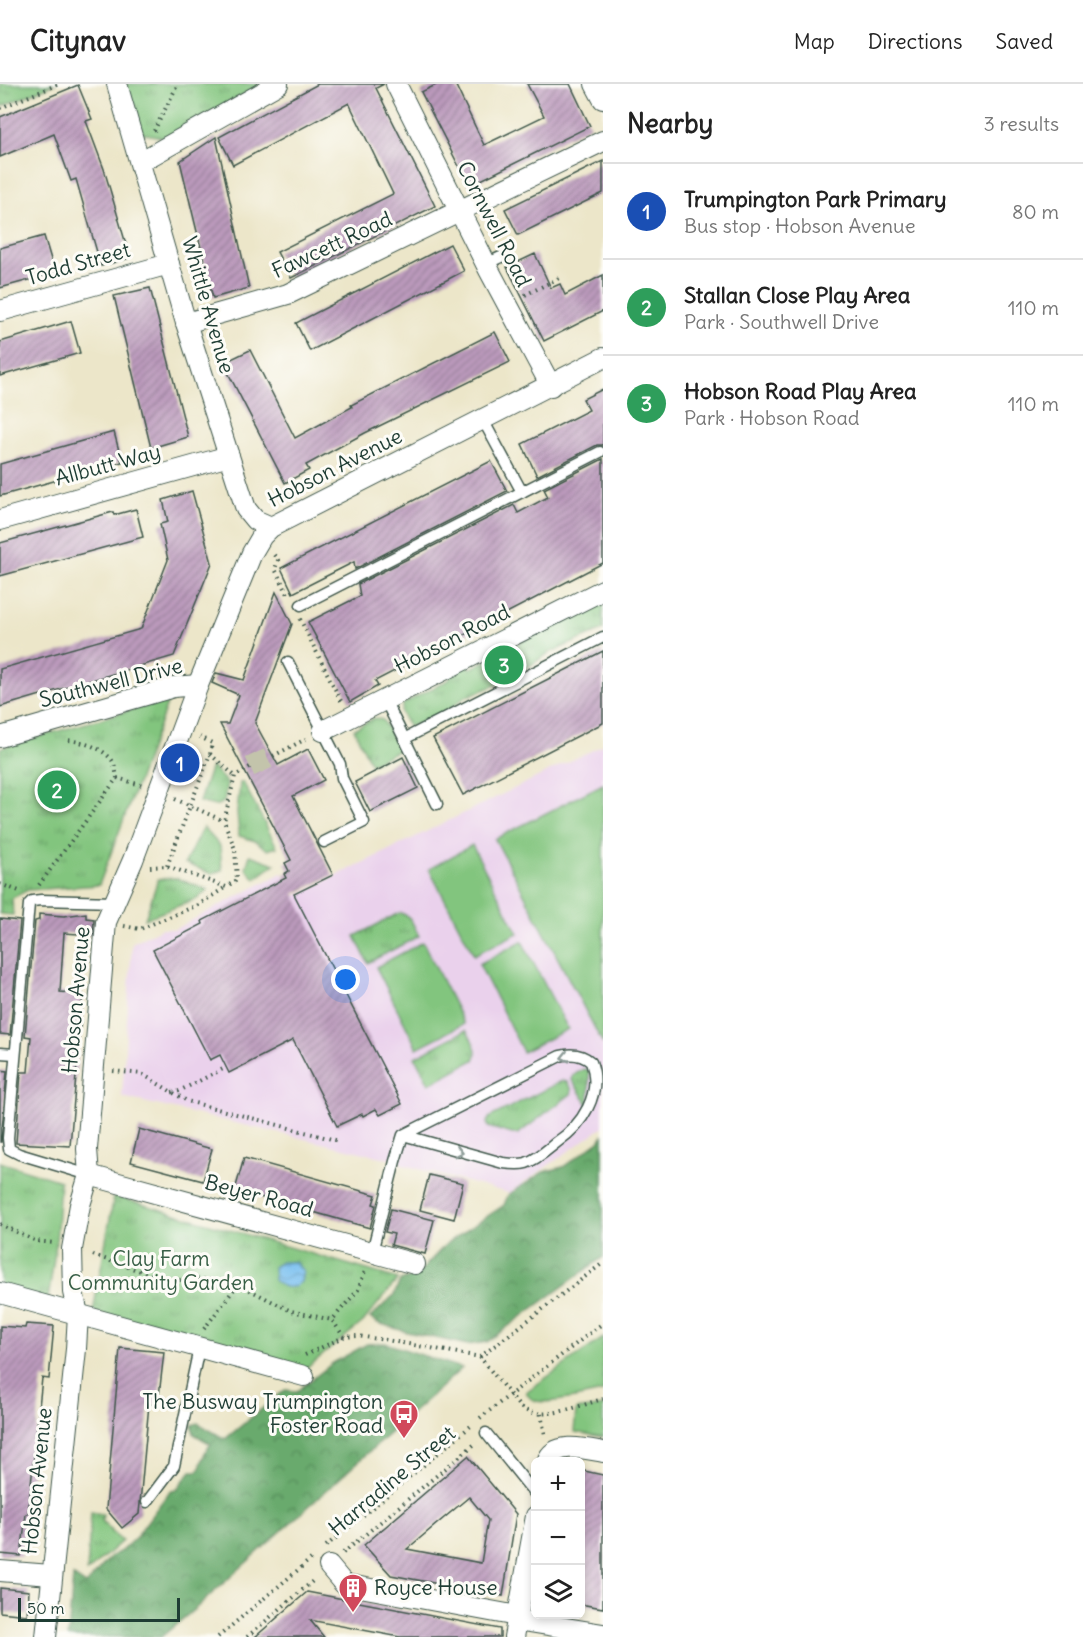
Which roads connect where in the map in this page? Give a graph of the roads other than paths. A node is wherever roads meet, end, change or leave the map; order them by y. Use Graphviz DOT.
graph roads {
  1 [pos="117,84"];
  2 [pos="278,84"];
  3 [pos="396,84"];
  4 [pos="595,84"];
  5 [pos="603,99"];
  6 [pos="603,141"];
  7 [pos="140,162"];
  8 [pos="459,211"];
  9 [pos="169,264"];
  10 [pos="0,311"];
  11 [pos="186,322"];
  12 [pos="603,358"];
  13 [pos="551,386"];
  14 [pos="483,420"];
  15 [pos="600,452"];
  16 [pos="229,456"];
  17 [pos="522,492"];
  18 [pos="0,520"];
  19 [pos="271,527"];
  20 [pos="603,590"];
  21 [pos="301,605"];
  22 [pos="603,637"];
  23 [pos="288,662"];
  24 [pos="198,685"];
  25 [pos="385,700"];
  26 [pos="323,731"];
  27 [pos="0,737"];
  28 [pos="404,739"];
  29 [pos="437,804"];
  30 [pos="324,842"];
  31 [pos="114,902"];
  32 [pos="0,1053"];
  33 [pos="15,1054"];
  34 [pos="403,1135"];
  35 [pos="89,1174"];
  36 [pos="372,1252"];
  37 [pos="415,1264"];
  38 [pos="0,1293"];
  39 [pos="78,1314"];
  40 [pos="195,1347"];
  41 [pos="295,1374"];
  42 [pos="486,1433"];
  43 [pos="603,1452"];
  44 [pos="550,1457"];
  45 [pos="531,1489"];
  46 [pos="147,1502"];
  47 [pos="531,1543"];
  48 [pos="320,1558"];
  49 [pos="0,1570"];
  50 [pos="51,1575"];
  51 [pos="516,1624"];
  52 [pos="603,1634"];
  53 [pos="46,1637"];
  1 -- 7 [label="street, Whittle Avenue"];
  2 -- 7 [label="street"];
  3 -- 8 [label="street, Cornwell Road"];
  4 -- 5 [label="street"];
  6 -- 8 [label="street, Fawcett Road"];
  7 -- 9 [label="street, Whittle Avenue"];
  8 -- 11 [label="street, Fawcett Road"];
  8 -- 13 [label="street, Cornwell Road"];
  9 -- 10 [label="street, Todd Street"];
  9 -- 11 [label="street, Whittle Avenue"];
  11 -- 16 [label="street, Whittle Avenue"];
  12 -- 13 [label="street, Hobson Avenue"];
  13 -- 14 [label="street, Hobson Avenue"];
  14 -- 17 [label="lane"];
  14 -- 19 [label="street, Hobson Avenue"];
  15 -- 17 [label="lane"];
  16 -- 18 [label="street, Allbutt Way"];
  16 -- 19 [label="street, Whittle Avenue"];
  17 -- 21 [label="lane"];
  19 -- 24 [label="street, Hobson Avenue"];
  20 -- 25 [label="street, Hobson Road"];
  22 -- 28 [label="lane"];
  23 -- 26 [label="lane"];
  24 -- 27 [label="street, Southwell Drive"];
  24 -- 31 [label="street, Hobson Avenue"];
  25 -- 26 [label="street, Hobson Road"];
  25 -- 28 [label="lane"];
  26 -- 30 [label="lane"];
  28 -- 29 [label="lane"];
  31 -- 33 [label="lane"];
  31 -- 35 [label="street, Hobson Avenue"];
  32 -- 33 [label="lane"];
  33 -- 35 [label="lane"];
  34 -- 34 [label="lane, one-way"];
  34 -- 36 [label="lane"];
  35 -- 36 [label="street, Beyer Road"];
  35 -- 39 [label="street, Hobson Avenue"];
  36 -- 37 [label="street, Beyer Road"];
  38 -- 39 [label="street"];
  39 -- 40 [label="street"];
  39 -- 50 [label="street, Hobson Avenue"];
  40 -- 41 [label="street"];
  40 -- 46 [label="lane"];
  42 -- 45 [label="lane"];
  43 -- 44 [label="street"];
  47 -- 51 [label="street"];
  48 -- 51 [label="street"];
  49 -- 50 [label="street"];
  50 -- 53 [label="street, Hobson Avenue"];
  51 -- 52 [label="street"];
}
